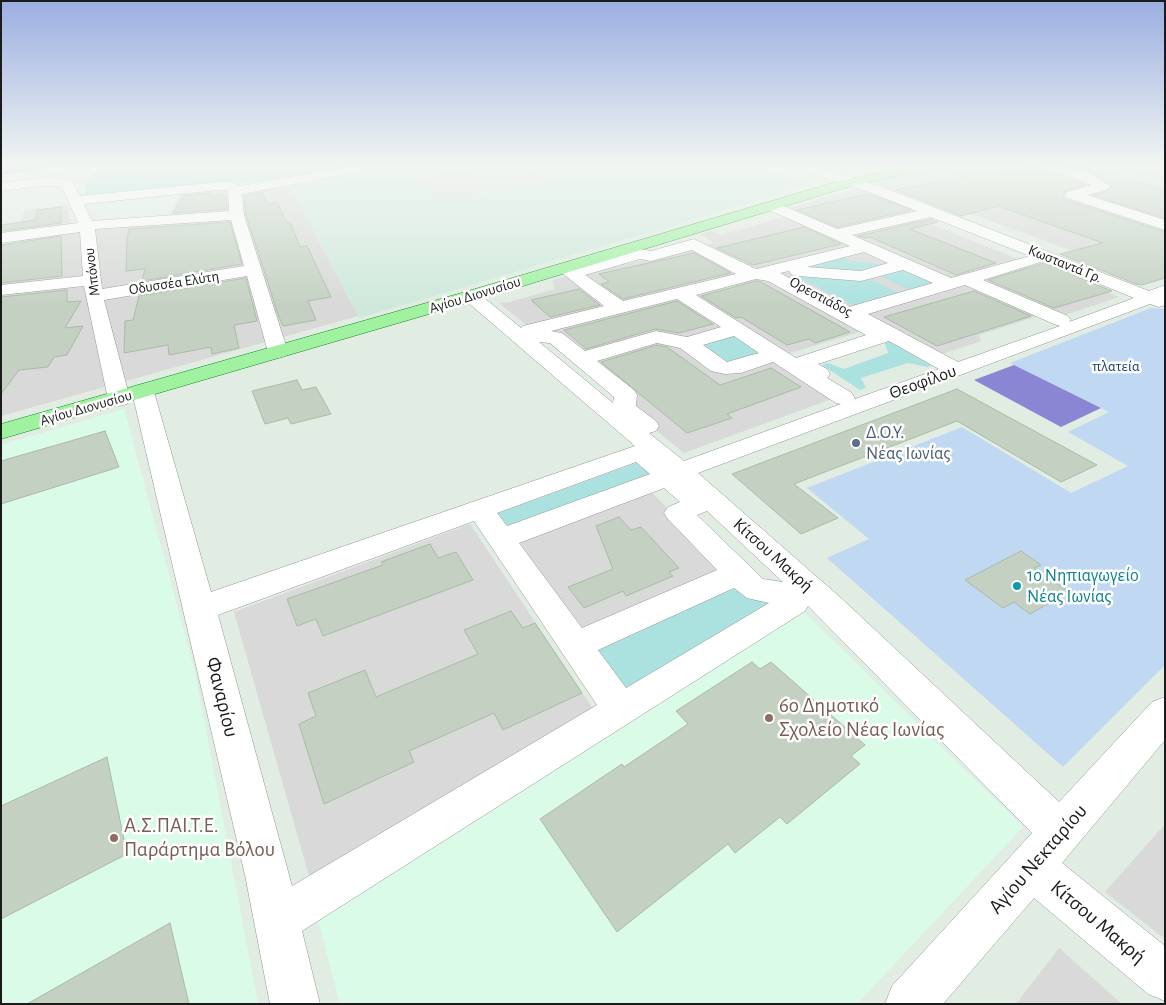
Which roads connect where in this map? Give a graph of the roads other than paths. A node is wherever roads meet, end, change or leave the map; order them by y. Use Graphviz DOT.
graph roads {
  1 [pos="80,212"];
  2 [pos="237,212"];
  3 [pos="752,212"];
  4 [pos="785,212"];
  5 [pos="920,212"];
  6 [pos="1124,212"];
  7 [pos="924,214"];
  8 [pos="237,215"];
  9 [pos="86,225"];
  10 [pos="1165,225"];
  11 [pos="682,232"];
  12 [pos="836,234"];
  13 [pos="1,238"];
  14 [pos="866,247"];
  15 [pos="1037,259"];
  16 [pos="904,264"];
  17 [pos="254,270"];
  18 [pos="767,270"];
  19 [pos="868,274"];
  20 [pos="958,282"];
  21 [pos="93,288"];
  22 [pos="1,290"];
  23 [pos="679,292"];
  24 [pos="911,295"];
  25 [pos="471,296"];
  26 [pos="1152,297"];
  27 [pos="618,307"];
  28 [pos="850,313"];
  29 [pos="1061,320"];
  30 [pos="737,329"];
  31 [pos="524,332"];
  32 [pos="891,334"];
  33 [pos="687,343"];
  34 [pos="278,352"];
  35 [pos="780,357"];
  36 [pos="582,359"];
  37 [pos="953,364"];
  38 [pos="131,395"];
  39 [pos="864,403"];
  40 [pos="1,432"];
  41 [pos="674,474"];
  42 [pos="480,509"];
  43 [pos="501,539"];
  44 [pos="740,574"];
  45 [pos="200,609"];
  46 [pos="574,646"];
  47 [pos="620,709"];
  48 [pos="1165,713"];
  49 [pos="1060,832"];
  50 [pos="1032,868"];
  51 [pos="276,921"];
  52 [pos="1165,978"];
  53 [pos="295,1004"];
  54 [pos="910,1004"];
  1 -- 9 [label="street, Μπόνου"];
  2 -- 8 [label="street"];
  3 -- 11 [label="main road, Αγίου Διονυσίου"];
  4 -- 12 [label="street"];
  5 -- 7 [label="street, Κωσταντά Γρ."];
  6 -- 10 [label="street"];
  7 -- 12 [label="street"];
  7 -- 15 [label="street"];
  7 -- 26 [label="street, Κωσταντά Γρ."];
  8 -- 9 [label="street"];
  8 -- 17 [label="street"];
  9 -- 13 [label="street"];
  9 -- 21 [label="street, Μπόνου"];
  11 -- 18 [label="street"];
  11 -- 25 [label="main road, Αγίου Διονυσίου"];
  12 -- 14 [label="street"];
  14 -- 16 [label="street"];
  14 -- 18 [label="street"];
  15 -- 20 [label="street"];
  15 -- 26 [label="street"];
  16 -- 19 [label="street"];
  16 -- 20 [label="street"];
  17 -- 21 [label="street, Οδυσσέα Ελύτη"];
  17 -- 34 [label="street"];
  18 -- 19 [label="street"];
  18 -- 23 [label="street"];
  18 -- 27 [label="street"];
  18 -- 28 [label="street"];
  19 -- 24 [label="street"];
  20 -- 24 [label="street"];
  20 -- 29 [label="street"];
  21 -- 22 [label="street, Οδυσσέα Ελύτη"];
  21 -- 38 [label="street, Μπόνου"];
  23 -- 27 [label="street"];
  23 -- 30 [label="street"];
  24 -- 28 [label="street"];
  25 -- 31 [label="street, Κίτσου Μακρή"];
  25 -- 34 [label="main road, Αγίου Διονυσίου"];
  26 -- 37 [label="street, Θεοφίλου"];
  27 -- 31 [label="street"];
  28 -- 32 [label="street, Ορεστιάδος"];
  28 -- 35 [label="street"];
  28 -- 37 [label="street"];
  30 -- 33 [label="street"];
  30 -- 35 [label="street"];
  31 -- 36 [label="street"];
  31 -- 41 [label="street, Κίτσου Μακρή"];
  32 -- 37 [label="street, Ορεστιάδος"];
  32 -- 39 [label="street"];
  33 -- 35 [label="street"];
  33 -- 36 [label="street"];
  34 -- 38 [label="main road, Αγίου Διονυσίου"];
  35 -- 36 [label="street"];
  37 -- 39 [label="street, Θεοφίλου"];
  38 -- 40 [label="main road, Αγίου Διονυσίου"];
  38 -- 45 [label="street, Φαναρίου"];
  39 -- 41 [label="street, Θεοφίλου"];
  41 -- 42 [label="street"];
  41 -- 43 [label="street, Θεοφίλου"];
  41 -- 44 [label="street"];
  41 -- 49 [label="street, Κίτσου Μακρή"];
  42 -- 43 [label="street"];
  42 -- 45 [label="street"];
  43 -- 46 [label="street"];
  44 -- 46 [label="street"];
  44 -- 47 [label="street"];
  45 -- 51 [label="street, Φαναρίου"];
  46 -- 47 [label="street"];
  47 -- 51 [label="street"];
  48 -- 49 [label="street, Αγίου Νεκταρίου"];
  49 -- 50 [label="street, Αγίου Νεκταρίου"];
  50 -- 52 [label="street, Κίτσου Μακρή"];
  50 -- 54 [label="street, Αγίου Νεκταρίου"];
  51 -- 53 [label="street, Φαναρίου"];
}
